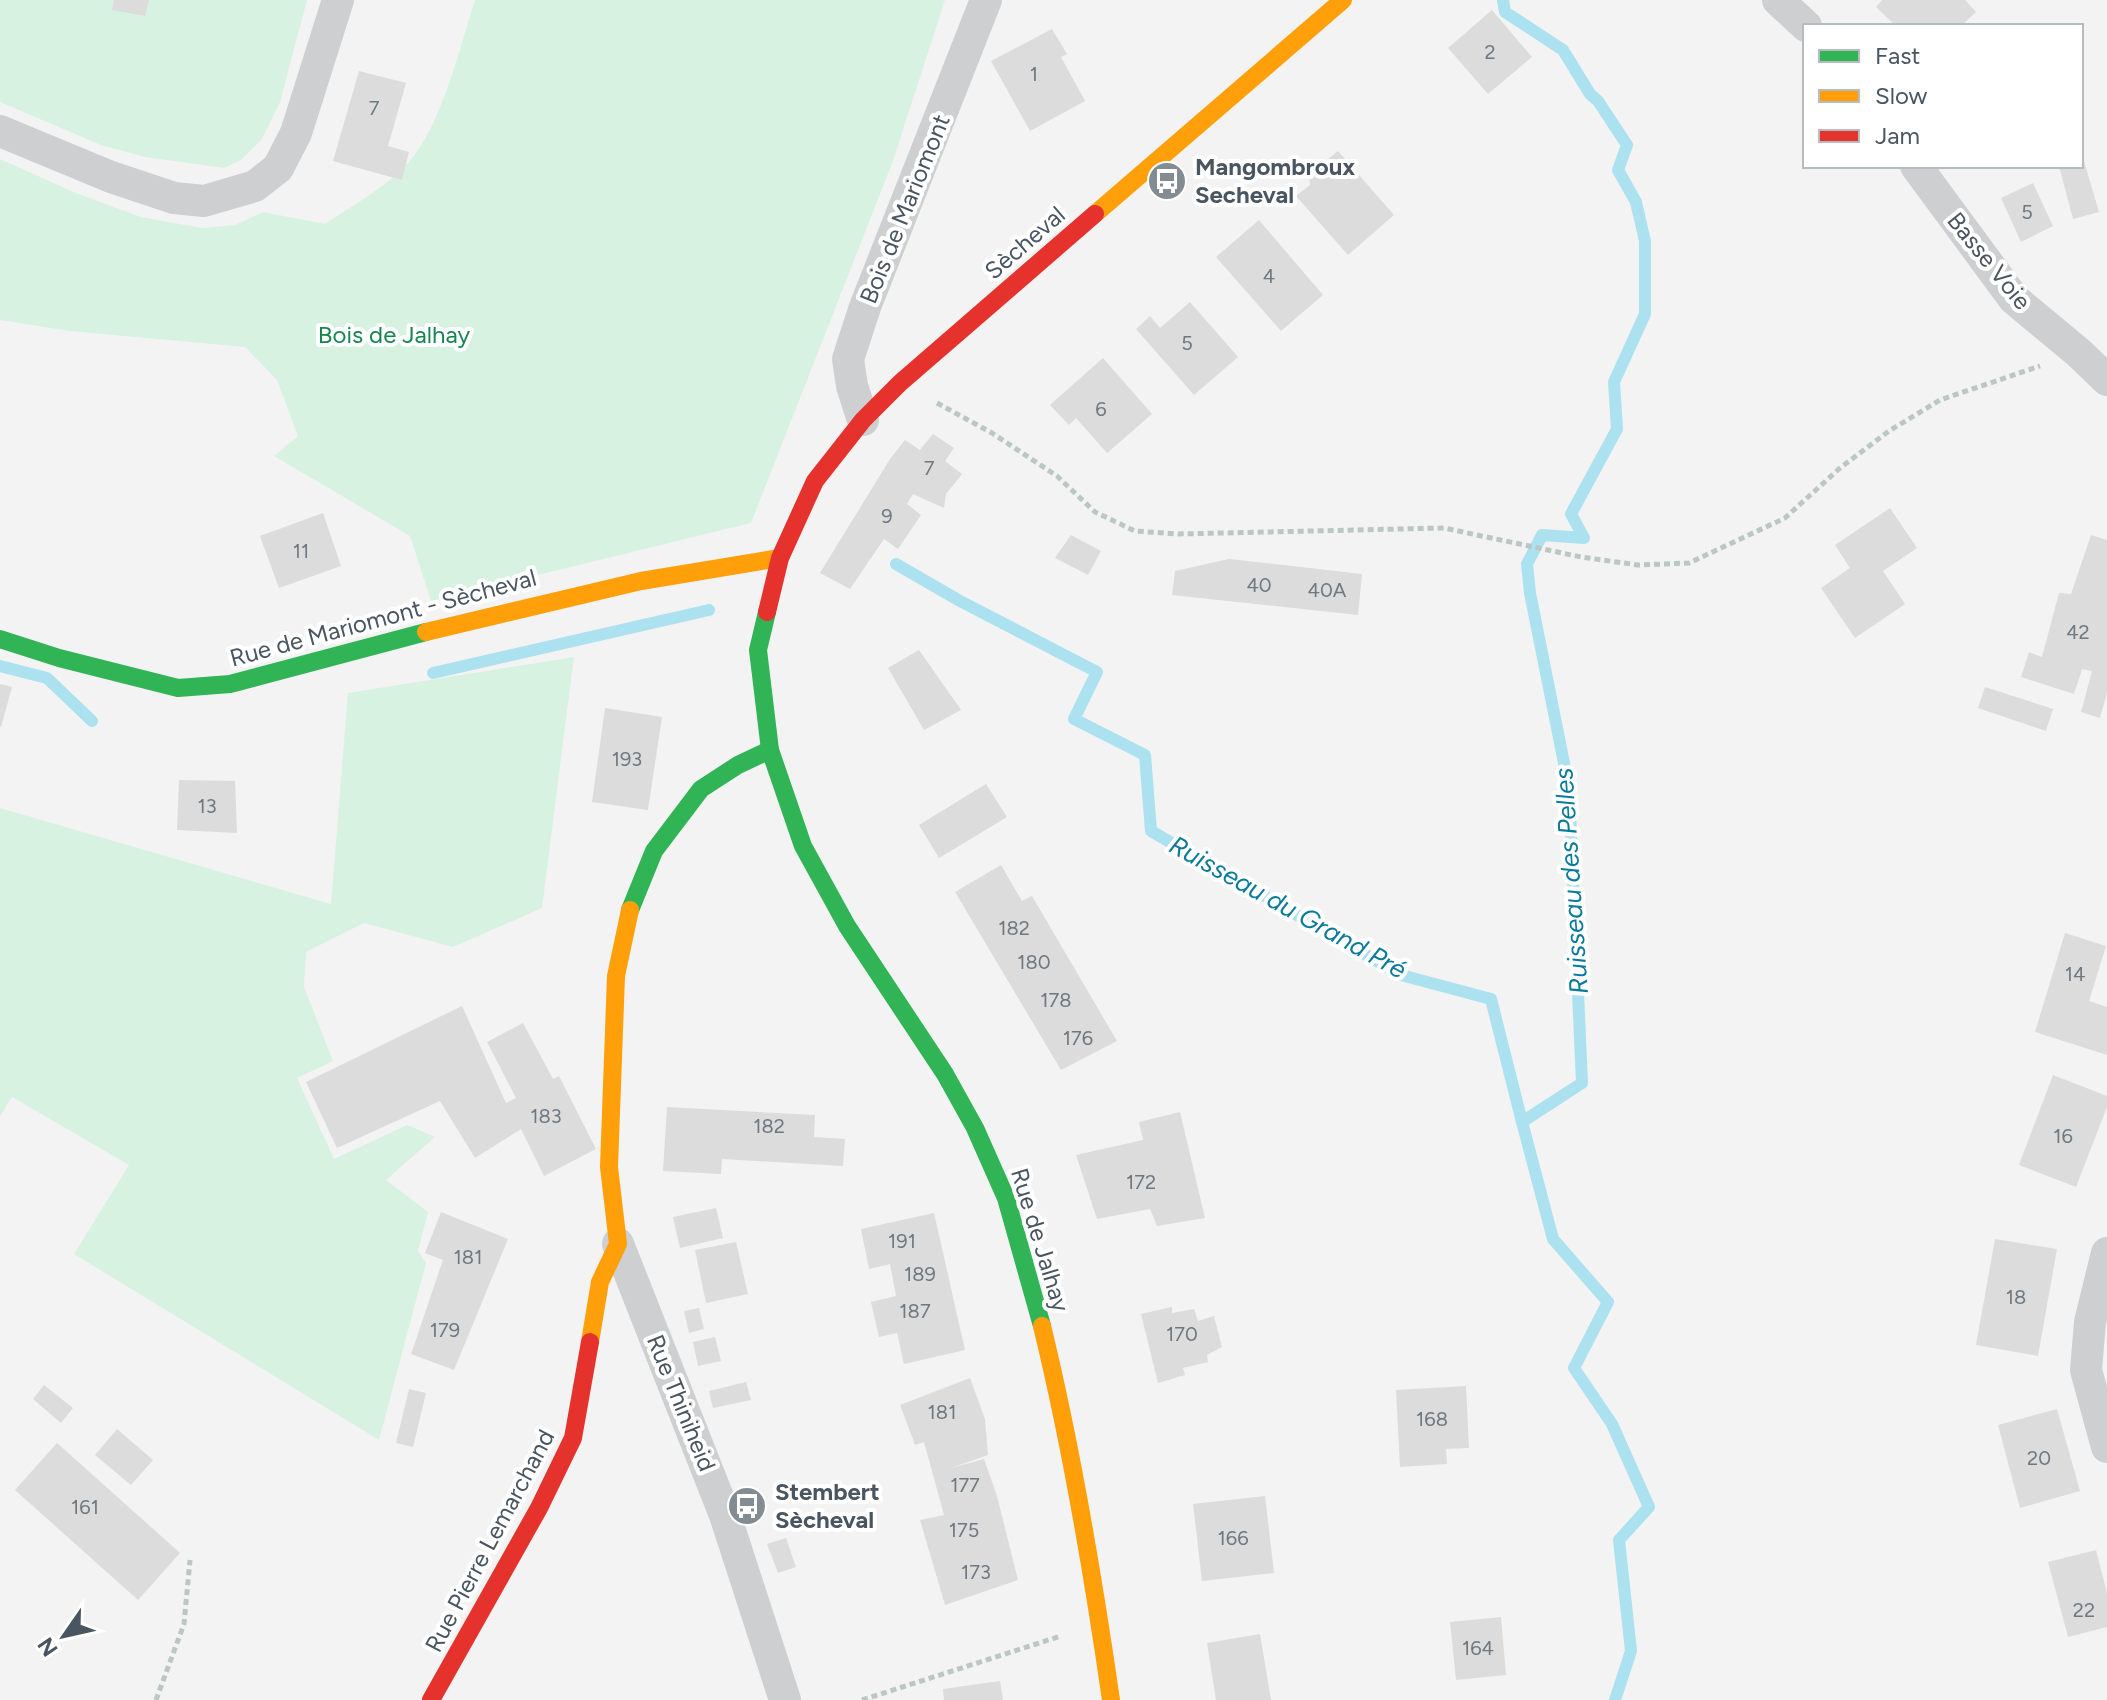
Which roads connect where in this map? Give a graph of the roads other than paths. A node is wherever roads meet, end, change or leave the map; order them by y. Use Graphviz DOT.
graph roads {
  1 [pos="338,0"];
  2 [pos="986,0"];
  3 [pos="1343,0"];
  4 [pos="1778,0"];
  5 [pos="1804,24"];
  6 [pos="0,131"];
  7 [pos="1917,168"];
  8 [pos="2107,380"];
  9 [pos="863,420"];
  10 [pos="780,558"];
  11 [pos="0,639"];
  12 [pos="770,750"];
  13 [pos="618,1244"];
  14 [pos="2107,1253"];
  15 [pos="2107,1447"];
  16 [pos="431,1700"];
  17 [pos="785,1700"];
  18 [pos="1111,1700"];
  1 -- 6 [label="street"];
  2 -- 9 [label="street, Bois de Mariomont"];
  3 -- 9 [label="main road, Sècheval"];
  4 -- 5 [label="street"];
  7 -- 8 [label="street, Basse Voie"];
  9 -- 10 [label="main road, Sècheval"];
  10 -- 11 [label="main road, Rue de Mariomont - Sècheval"];
  10 -- 12 [label="main road, Rue de Jalhay"];
  12 -- 13 [label="main road"];
  12 -- 18 [label="main road, Rue de Jalhay"];
  13 -- 16 [label="main road, Rue Pierre Lemarchand"];
  13 -- 17 [label="street, Rue Thiniheid"];
  14 -- 15 [label="street"];
}
